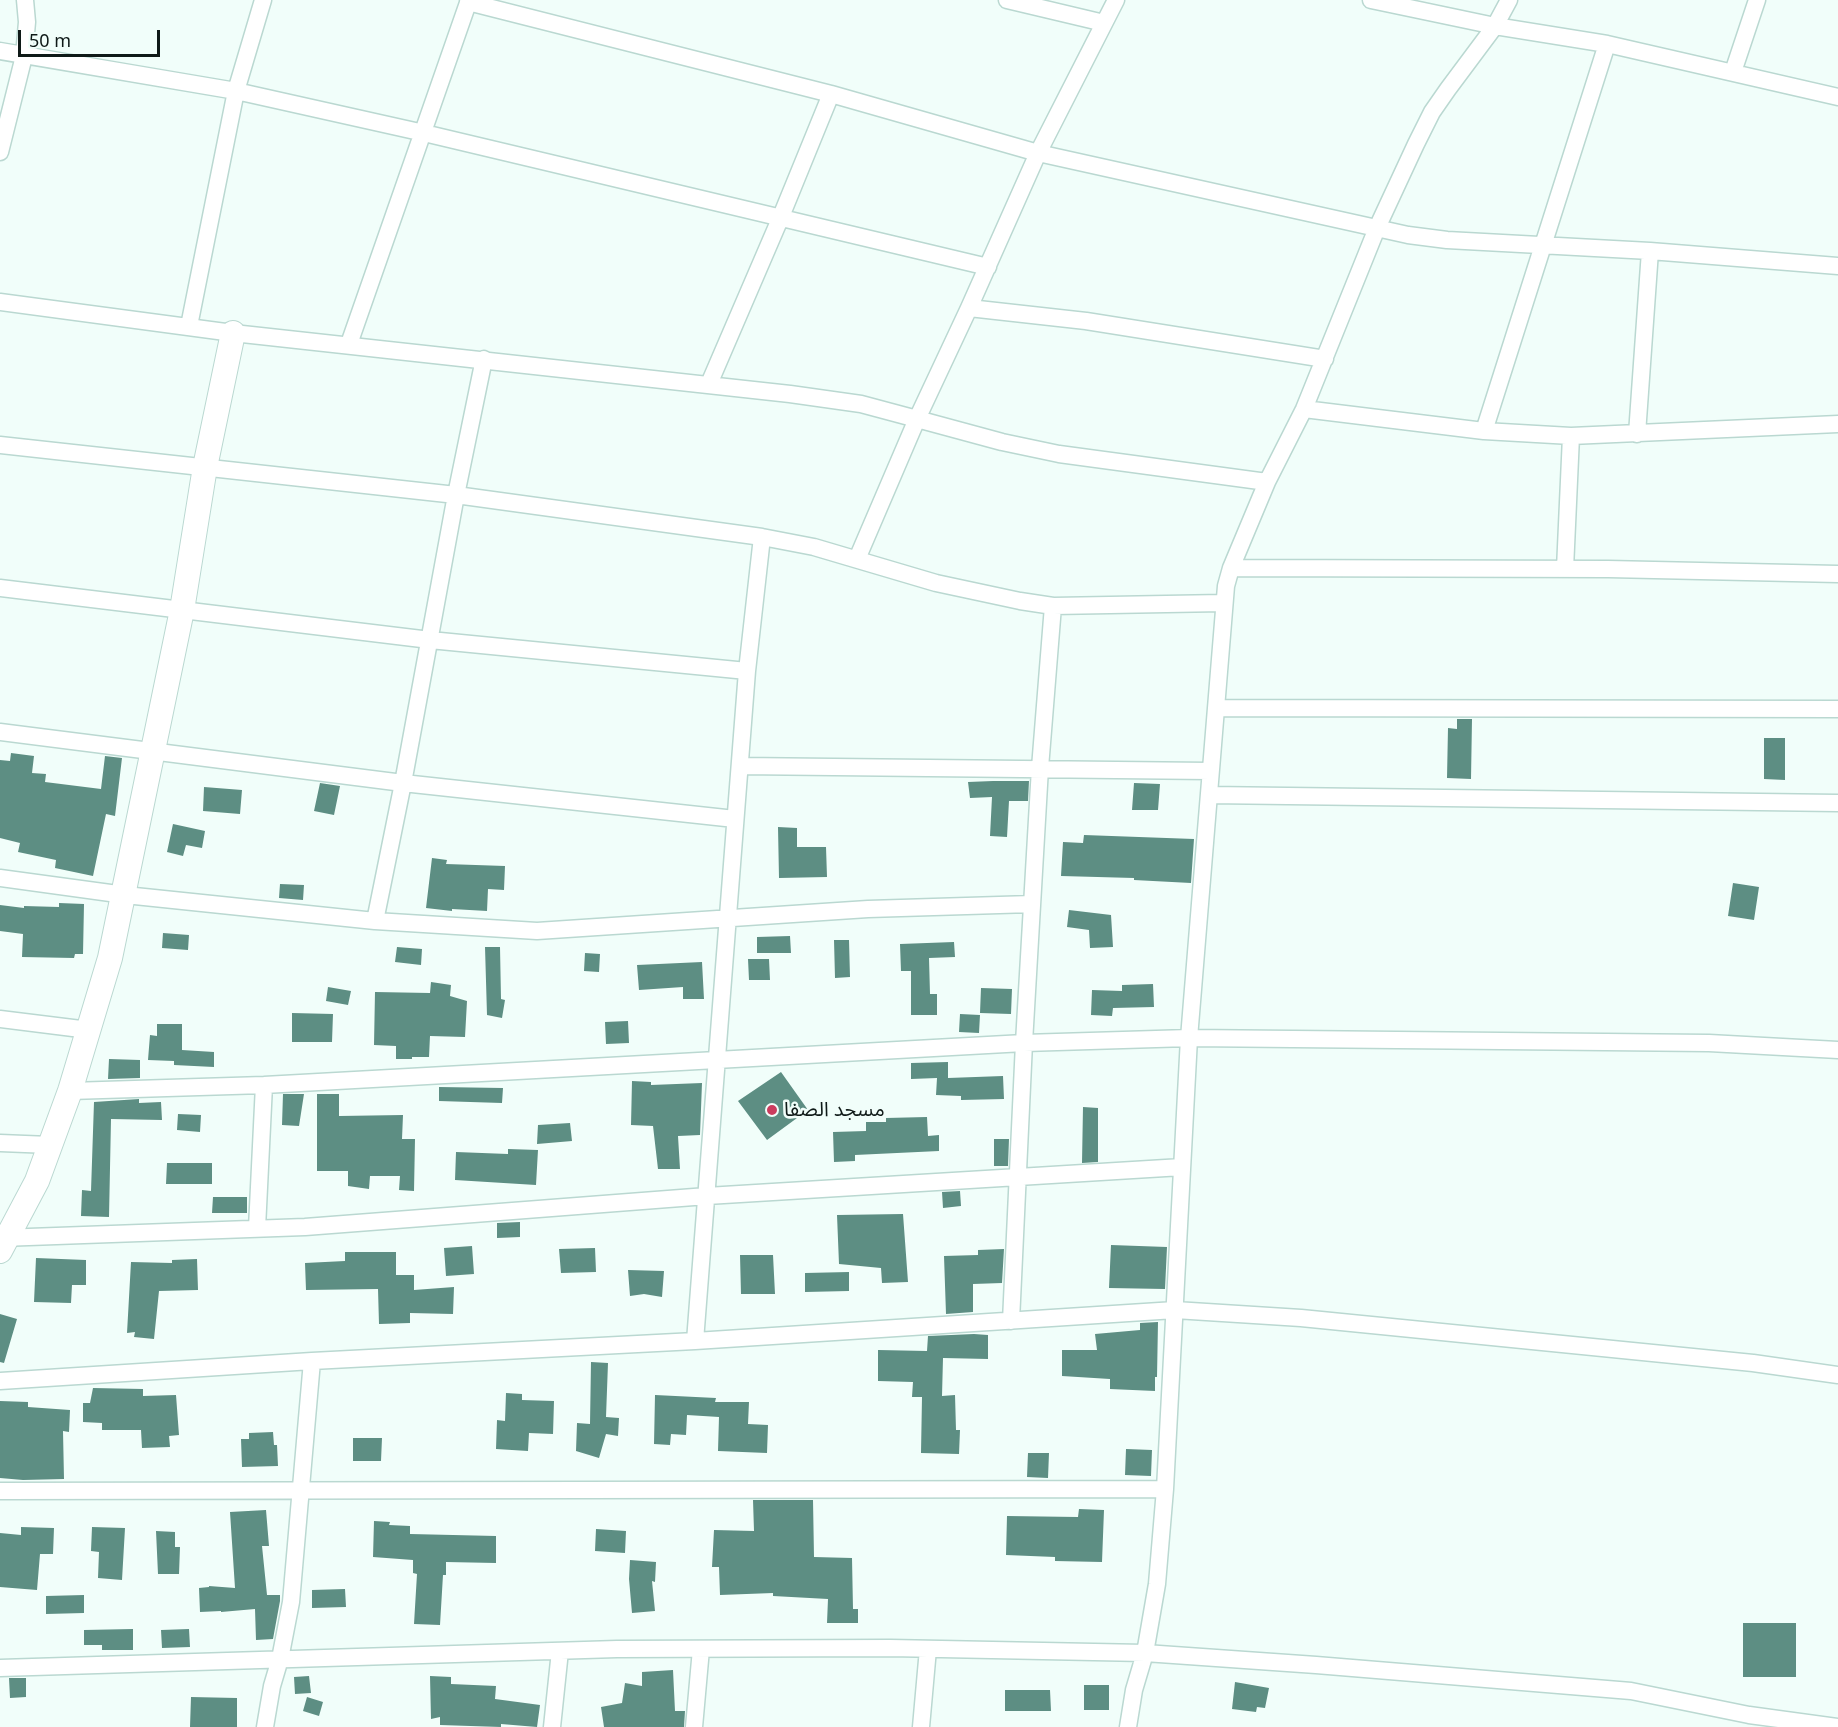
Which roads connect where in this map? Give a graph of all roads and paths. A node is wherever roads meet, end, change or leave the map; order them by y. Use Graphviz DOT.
graph roads {
  1 [pos="25,0"];
  2 [pos="263,0"];
  3 [pos="1007,0"];
  4 [pos="1116,0"];
  5 [pos="1371,0"];
  6 [pos="1509,0"];
  7 [pos="1757,0"];
  8 [pos="469,1"];
  9 [pos="1104,23"];
  10 [pos="1494,26"];
  11 [pos="1607,44"];
  12 [pos="0,51"];
  13 [pos="24,56"];
  14 [pos="1733,72"];
  15 [pos="8,86"];
  16 [pos="236,91"];
  17 [pos="831,94"];
  18 [pos="1838,98"];
  19 [pos="424,133"];
  20 [pos="0,152"];
  21 [pos="1038,153"];
  22 [pos="780,219"];
  23 [pos="1377,228"];
  24 [pos="1542,245"];
  25 [pos="1650,251"];
  26 [pos="1838,266"];
  27 [pos="988,267"];
  28 [pos="0,302"];
  29 [pos="969,308"];
  30 [pos="189,326"];
  31 [pos="233,333"];
  32 [pos="348,344"];
  33 [pos="484,359"];
  34 [pos="1325,359"];
  35 [pos="709,384"];
  36 [pos="1304,409"];
  37 [pos="917,419"];
  38 [pos="1838,424"];
  39 [pos="1484,431"];
  40 [pos="1637,434"];
  41 [pos="1571,436"];
  42 [pos="0,445"];
  43 [pos="205,467"];
  44 [pos="1267,482"];
  45 [pos="456,495"];
  46 [pos="762,537"];
  47 [pos="857,559"];
  48 [pos="1231,568"];
  49 [pos="1565,569"];
  50 [pos="1838,574"];
  51 [pos="0,588"];
  52 [pos="1223,603"];
  53 [pos="1053,606"];
  54 [pos="182,610"];
  55 [pos="430,640"];
  56 [pos="747,671"];
  57 [pos="1216,708"];
  58 [pos="1838,709"];
  59 [pos="0,732"];
  60 [pos="154,751"];
  61 [pos="740,766"];
  62 [pos="1040,768"];
  63 [pos="1210,771"];
  64 [pos="404,783"];
  65 [pos="1209,795"];
  66 [pos="1838,803"];
  67 [pos="735,819"];
  68 [pos="0,878"];
  69 [pos="124,895"];
  70 [pos="1032,904"];
  71 [pos="729,918"];
  72 [pos="375,921"];
  73 [pos="0,1018"];
  74 [pos="89,1030"];
  75 [pos="1189,1038"];
  76 [pos="1024,1043"];
  77 [pos="1838,1050"];
  78 [pos="717,1059"];
  79 [pos="264,1085"];
  80 [pos="70,1091"];
  81 [pos="0,1143"];
  82 [pos="50,1145"];
  83 [pos="1182,1167"];
  84 [pos="1018,1176"];
  85 [pos="707,1196"];
  86 [pos="257,1228"];
  87 [pos="2,1242"];
  88 [pos="1175,1310"];
  89 [pos="1011,1321"];
  90 [pos="695,1341"];
  91 [pos="312,1361"];
  92 [pos="1838,1375"];
  93 [pos="0,1381"];
  94 [pos="1165,1489"];
  95 [pos="0,1491"];
  96 [pos="300,1491"];
  97 [pos="701,1649"];
  98 [pos="928,1649"];
  99 [pos="560,1651"];
  100 [pos="1144,1653"];
  101 [pos="280,1659"];
  102 [pos="0,1668"];
  103 [pos="1748,1721"];
  104 [pos="265,1727"];
  105 [pos="552,1727"];
  106 [pos="694,1727"];
  107 [pos="921,1727"];
  108 [pos="1128,1727"];
  109 [pos="1838,1727"];
  1 -- 13 [label="street"];
  2 -- 16 [label="street"];
  3 -- 9 [label="street"];
  4 -- 9 [label="street"];
  5 -- 10 [label="street"];
  6 -- 10 [label="street"];
  7 -- 14 [label="street"];
  8 -- 17 [label="street"];
  8 -- 19 [label="street"];
  9 -- 21 [label="street"];
  10 -- 11 [label="street"];
  10 -- 23 [label="street"];
  11 -- 14 [label="street"];
  11 -- 24 [label="street"];
  12 -- 13 [label="street"];
  13 -- 15 [label="street"];
  13 -- 16 [label="street"];
  14 -- 18 [label="street"];
  15 -- 20 [label="street"];
  16 -- 19 [label="street"];
  16 -- 30 [label="street"];
  17 -- 21 [label="street"];
  17 -- 22 [label="street"];
  19 -- 22 [label="street"];
  19 -- 32 [label="street"];
  21 -- 23 [label="street"];
  21 -- 27 [label="street"];
  22 -- 27 [label="street"];
  22 -- 35 [label="street"];
  23 -- 24 [label="street"];
  23 -- 34 [label="street"];
  24 -- 25 [label="street"];
  24 -- 39 [label="street"];
  25 -- 26 [label="street"];
  25 -- 40 [label="street"];
  27 -- 29 [label="street"];
  28 -- 30 [label="street"];
  29 -- 34 [label="street"];
  29 -- 37 [label="street"];
  30 -- 31 [label="street"];
  31 -- 32 [label="street"];
  31 -- 43 [label="street"];
  32 -- 33 [label="street"];
  33 -- 35 [label="street"];
  33 -- 45 [label="street"];
  34 -- 36 [label="street"];
  35 -- 37 [label="street"];
  36 -- 39 [label="street"];
  36 -- 44 [label="street"];
  37 -- 44 [label="street"];
  37 -- 47 [label="street"];
  38 -- 40 [label="street"];
  39 -- 41 [label="street"];
  40 -- 41 [label="street"];
  41 -- 49 [label="street"];
  42 -- 43 [label="street"];
  43 -- 45 [label="street"];
  43 -- 54 [label="street"];
  44 -- 48 [label="street"];
  45 -- 46 [label="street"];
  45 -- 55 [label="street"];
  46 -- 47 [label="street"];
  46 -- 56 [label="street"];
  47 -- 53 [label="street"];
  48 -- 49 [label="street"];
  48 -- 52 [label="street"];
  49 -- 50 [label="street"];
  51 -- 54 [label="street"];
  52 -- 53 [label="street"];
  52 -- 57 [label="street"];
  53 -- 62 [label="street"];
  54 -- 55 [label="street"];
  54 -- 60 [label="street"];
  55 -- 56 [label="street"];
  55 -- 64 [label="street"];
  56 -- 61 [label="street"];
  57 -- 58 [label="street"];
  57 -- 63 [label="street"];
  59 -- 60 [label="street"];
  60 -- 64 [label="street"];
  60 -- 69 [label="street"];
  61 -- 62 [label="street"];
  61 -- 67 [label="street"];
  62 -- 63 [label="street"];
  62 -- 70 [label="street"];
  63 -- 65 [label="street"];
  64 -- 67 [label="street"];
  64 -- 72 [label="street"];
  65 -- 66 [label="street"];
  65 -- 75 [label="street"];
  67 -- 71 [label="street"];
  68 -- 69 [label="street"];
  69 -- 72 [label="street"];
  69 -- 74 [label="street"];
  70 -- 71 [label="street"];
  70 -- 76 [label="street"];
  71 -- 72 [label="street"];
  71 -- 78 [label="street"];
  73 -- 74 [label="street"];
  74 -- 80 [label="street"];
  75 -- 76 [label="street"];
  75 -- 77 [label="street"];
  75 -- 83 [label="street"];
  76 -- 78 [label="street"];
  76 -- 84 [label="street"];
  78 -- 79 [label="street"];
  78 -- 85 [label="street"];
  79 -- 80 [label="street"];
  79 -- 86 [label="street"];
  80 -- 82 [label="street"];
  81 -- 82 [label="street"];
  82 -- 87 [label="street"];
  83 -- 84 [label="street"];
  83 -- 88 [label="street"];
  84 -- 85 [label="street"];
  84 -- 89 [label="street"];
  85 -- 86 [label="street"];
  85 -- 90 [label="street"];
  86 -- 87 [label="street"];
  88 -- 89 [label="street"];
  88 -- 92 [label="street"];
  88 -- 94 [label="street"];
  89 -- 90 [label="street"];
  90 -- 91 [label="street"];
  91 -- 93 [label="street"];
  91 -- 96 [label="street"];
  94 -- 96 [label="street"];
  94 -- 100 [label="street"];
  95 -- 96 [label="street"];
  96 -- 101 [label="street"];
  97 -- 98 [label="street"];
  97 -- 99 [label="street"];
  97 -- 106 [label="street"];
  98 -- 100 [label="street"];
  98 -- 107 [label="street"];
  99 -- 101 [label="street"];
  99 -- 105 [label="street"];
  100 -- 103 [label="street"];
  100 -- 108 [label="street"];
  101 -- 102 [label="street"];
  101 -- 104 [label="street"];
  103 -- 109 [label="street"];
}
